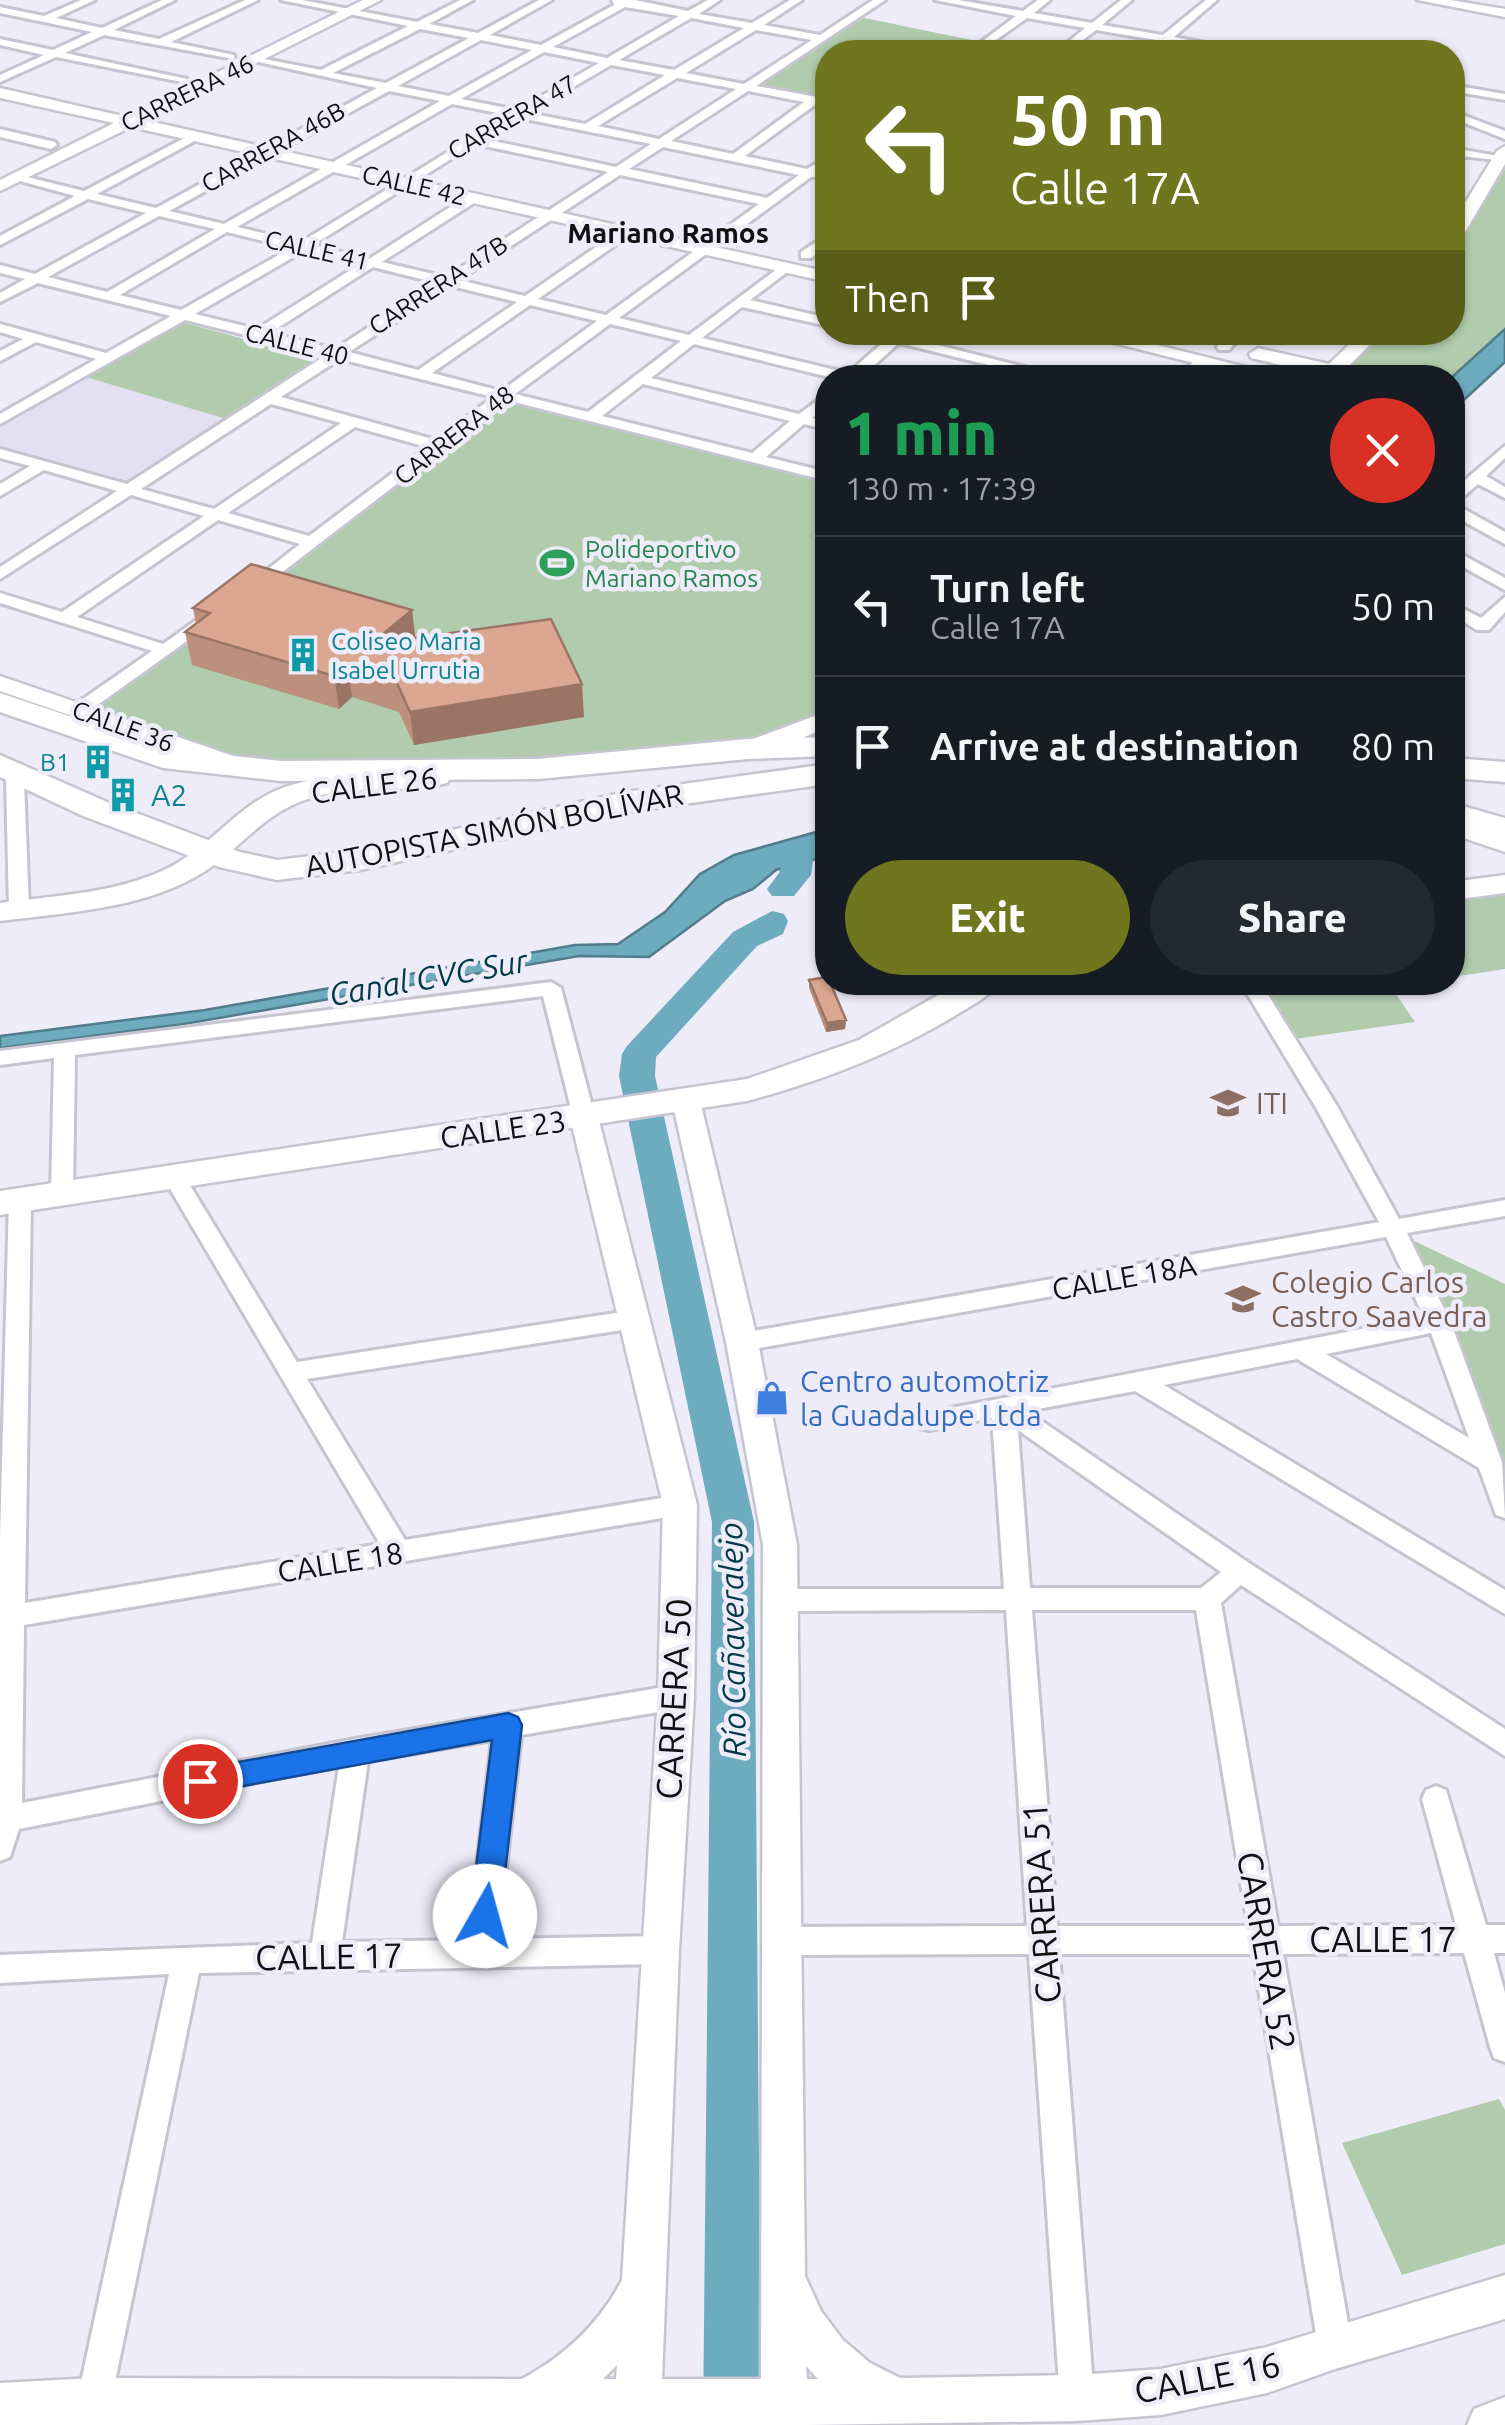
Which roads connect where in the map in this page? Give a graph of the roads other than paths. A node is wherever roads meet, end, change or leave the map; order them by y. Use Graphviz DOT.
graph roads {
  1 [pos="90,0"];
  2 [pos="170,0"];
  3 [pos="253,0"];
  4 [pos="286,0"];
  5 [pos="374,0"];
  6 [pos="468,0"];
  7 [pos="548,0"];
  8 [pos="608,0"];
  9 [pos="715,0"];
  10 [pos="796,0"];
  11 [pos="880,0"];
  12 [pos="940,0"];
  13 [pos="1045,0"];
  14 [pos="1127,0"];
  15 [pos="1212,0"];
  16 [pos="1424,0"];
  17 [pos="1496,0"];
  18 [pos="956,1"];
  19 [pos="627,2"];
  20 [pos="1505,2"];
  21 [pos="2,4"];
  22 [pos="349,6"];
  23 [pos="330,8"];
  24 [pos="1505,13"];
  25 [pos="689,15"];
  26 [pos="1025,15"];
  27 [pos="46,19"];
  28 [pos="419,26"];
  29 [pos="754,26"];
  30 [pos="1092,26"];
  31 [pos="102,31"];
  32 [pos="478,37"];
  33 [pos="820,38"];
  34 [pos="1165,39"];
  35 [pos="817,40"];
  36 [pos="990,40"];
  37 [pos="1075,40"];
  38 [pos="1171,40"];
  39 [pos="815,41"];
  40 [pos="0,42"];
  41 [pos="160,43"];
  42 [pos="542,49"];
  43 [pos="55,53"];
  44 [pos="230,57"];
  45 [pos="254,60"];
  46 [pos="608,62"];
  47 [pos="322,74"];
  48 [pos="674,74"];
  49 [pos="0,79"];
  50 [pos="182,80"];
  51 [pos="385,86"];
  52 [pos="743,87"];
  53 [pos="1465,90"];
  54 [pos="0,92"];
  55 [pos="1505,97"];
  56 [pos="450,100"];
  57 [pos="813,101"];
  58 [pos="149,112"];
  59 [pos="129,114"];
  60 [pos="518,114"];
  61 [pos="108,117"];
  62 [pos="1465,119"];
  63 [pos="586,128"];
  64 [pos="0,133"];
  65 [pos="1505,135"];
  66 [pos="196,136"];
  67 [pos="473,140"];
  68 [pos="282,141"];
  69 [pos="657,142"];
  70 [pos="52,144"];
  71 [pos="265,152"];
  72 [pos="1465,152"];
  73 [pos="1502,155"];
  74 [pos="350,156"];
  75 [pos="735,158"];
  76 [pos="333,166"];
  77 [pos="815,168"];
  78 [pos="0,170"];
  79 [pos="616,170"];
  80 [pos="420,171"];
  81 [pos="808,173"];
  82 [pos="815,174"];
  83 [pos="8,182"];
  84 [pos="402,182"];
  85 [pos="88,196"];
  86 [pos="473,198"];
  87 [pos="768,202"];
  88 [pos="566,203"];
  89 [pos="156,212"];
  90 [pos="548,214"];
  91 [pos="1465,215"];
  92 [pos="227,229"];
  93 [pos="626,232"];
  94 [pos="721,237"];
  95 [pos="0,241"];
  96 [pos="302,246"];
  97 [pos="815,248"];
  98 [pos="704,249"];
  99 [pos="806,255"];
  100 [pos="815,257"];
  101 [pos="372,263"];
  102 [pos="784,267"];
  103 [pos="0,269"];
  104 [pos="815,273"];
  105 [pos="37,278"];
  106 [pos="445,280"];
  107 [pos="109,296"];
  108 [pos="0,298"];
  109 [pos="526,300"];
  110 [pos="740,302"];
  111 [pos="183,315"];
  112 [pos="608,319"];
  113 [pos="815,319"];
  114 [pos="0,328"];
  115 [pos="259,334"];
  116 [pos="34,338"];
  117 [pos="692,339"];
  118 [pos="888,345"];
  119 [pos="934,345"];
  120 [pos="1137,345"];
  121 [pos="1245,345"];
  122 [pos="1360,345"];
  123 [pos="333,353"];
  124 [pos="0,357"];
  125 [pos="110,358"];
  126 [pos="1204,360"];
  127 [pos="865,365"];
  128 [pos="1011,365"];
  129 [pos="1198,365"];
  130 [pos="1225,365"];
  131 [pos="1304,365"];
  132 [pos="1339,365"];
  133 [pos="815,368"];
  134 [pos="420,375"];
  135 [pos="640,379"];
  136 [pos="503,396"];
  137 [pos="268,398"];
  138 [pos="815,407"];
  139 [pos="590,418"];
  140 [pos="801,419"];
  141 [pos="0,420"];
  142 [pos="354,421"];
  143 [pos="815,423"];
  144 [pos="439,446"];
  145 [pos="1505,450"];
  146 [pos="0,453"];
  147 [pos="754,459"];
  148 [pos="42,465"];
  149 [pos="815,475"];
  150 [pos="1476,477"];
  151 [pos="1465,488"];
  152 [pos="128,490"];
  153 [pos="0,491"];
  154 [pos="1505,493"];
  155 [pos="216,515"];
  156 [pos="1465,516"];
  157 [pos="1505,539"];
  158 [pos="315,542"];
  159 [pos="1465,562"];
  160 [pos="0,574"];
  161 [pos="1505,585"];
  162 [pos="0,598"];
  163 [pos="1505,602"];
  164 [pos="1465,616"];
  165 [pos="64,618"];
  166 [pos="166,650"];
  167 [pos="0,684"];
  168 [pos="0,702"];
  169 [pos="79,710"];
  170 [pos="815,724"];
  171 [pos="815,746"];
  172 [pos="748,749"];
  173 [pos="246,767"];
  174 [pos="538,769"];
  175 [pos="1465,769"];
  176 [pos="1505,772"];
  177 [pos="5,773"];
  178 [pos="815,776"];
  179 [pos="1465,817"];
  180 [pos="1505,828"];
  181 [pos="1465,830"];
  182 [pos="223,842"];
  183 [pos="1505,844"];
  184 [pos="1505,884"];
  185 [pos="1465,889"];
  186 [pos="10,911"];
  187 [pos="963,995"];
  188 [pos="1258,995"];
  189 [pos="65,1049"];
  190 [pos="0,1058"];
  191 [pos="676,1102"];
  192 [pos="593,1116"];
  193 [pos="174,1177"];
  194 [pos="62,1194"];
  195 [pos="10,1201"];
  196 [pos="1505,1208"];
  197 [pos="1393,1230"];
  198 [pos="635,1319"];
  199 [pos="1439,1323"];
  200 [pos="742,1342"];
  201 [pos="1300,1350"];
  202 [pos="291,1372"];
  203 [pos="1138,1381"];
  204 [pos="1004,1408"];
  205 [pos="929,1421"];
  206 [pos="1490,1462"];
  207 [pos="680,1506"];
  208 [pos="1505,1508"];
  209 [pos="398,1552"];
  210 [pos="1240,1571"];
  211 [pos="1207,1598"];
  212 [pos="783,1600"];
  213 [pos="1018,1600"];
  214 [pos="1505,1603"];
  215 [pos="7,1617"];
  216 [pos="676,1697"];
  217 [pos="508,1725"];
  218 [pos="1505,1744"];
  219 [pos="355,1751"];
  220 [pos="1436,1799"];
  221 [pos="2,1829"];
  222 [pos="1490,1938"];
  223 [pos="1044,1940"];
  224 [pos="1266,1940"];
  225 [pos="781,1942"];
  226 [pos="659,1950"];
  227 [pos="481,1954"];
  228 [pos="325,1956"];
  229 [pos="188,1959"];
  230 [pos="0,1968"];
  231 [pos="1505,2046"];
  232 [pos="784,2260"];
  233 [pos="643,2282"];
  234 [pos="1505,2297"];
  235 [pos="1335,2346"];
  236 [pos="1077,2398"];
  237 [pos="896,2399"];
  238 [pos="528,2400"];
  239 [pos="94,2401"];
  240 [pos="0,2406"];
  241 [pos="648,2409"];
  242 [pos="777,2410"];
  243 [pos="1505,2420"];
  244 [pos="1490,2425"];
  1 -- 27 [label="street"];
  2 -- 31 [label="street"];
  3 -- 41 [label="street"];
  4 -- 23 [label="street"];
  5 -- 22 [label="street, CARRERA 46"];
  6 -- 28 [label="street"];
  7 -- 32 [label="street, CARRERA 46B"];
  8 -- 19 [label="street"];
  9 -- 25 [label="street, CARRERA 47"];
  10 -- 29 [label="street"];
  11 -- 33 [label="street, CARRERA 47B"];
  12 -- 18 [label="street"];
  13 -- 26 [label="street"];
  14 -- 30 [label="street"];
  15 -- 34 [label="street"];
  16 -- 24 [label="street"];
  17 -- 20 [label="street"];
  18 -- 26 [label="street"];
  19 -- 25 [label="street"];
  19 -- 42 [label="street"];
  21 -- 27 [label="street"];
  22 -- 23 [label="street, CARRERA 46"];
  22 -- 28 [label="street"];
  22 -- 45 [label="street, CARRERA 46"];
  23 -- 44 [label="street, CARRERA 46"];
  25 -- 29 [label="street"];
  25 -- 46 [label="street, CARRERA 47"];
  26 -- 30 [label="street"];
  26 -- 36 [label="street"];
  27 -- 31 [label="street"];
  28 -- 32 [label="street"];
  28 -- 47 [label="street"];
  29 -- 33 [label="street"];
  29 -- 48 [label="street"];
  30 -- 34 [label="street"];
  30 -- 37 [label="street"];
  31 -- 41 [label="street"];
  31 -- 43 [label="street"];
  32 -- 42 [label="street"];
  32 -- 51 [label="street, CARRERA 46B"];
  33 -- 35 [label="street, CARRERA 47B"];
  34 -- 38 [label="street"];
  39 -- 52 [label="street, CARRERA 47B"];
  40 -- 43 [label="street"];
  41 -- 44 [label="street"];
  42 -- 46 [label="street"];
  42 -- 56 [label="street"];
  43 -- 49 [label="street"];
  43 -- 50 [label="street"];
  44 -- 50 [label="street, CARRERA 46"];
  45 -- 47 [label="street"];
  45 -- 58 [label="street, CARRERA 46"];
  46 -- 48 [label="street"];
  46 -- 60 [label="street, CARRERA 47"];
  47 -- 51 [label="street"];
  48 -- 52 [label="street"];
  48 -- 63 [label="street"];
  49 -- 59 [label="street, CALLE 42"];
  50 -- 59 [label="street, CARRERA 46"];
  51 -- 56 [label="street"];
  51 -- 68 [label="street, CARRERA 46B"];
  52 -- 57 [label="street"];
  52 -- 69 [label="street, CARRERA 47B"];
  53 -- 55 [label="street"];
  54 -- 61 [label="street, CALLE 42"];
  56 -- 60 [label="street"];
  56 -- 74 [label="street"];
  57 -- 75 [label="street"];
  58 -- 59 [label="street, CALLE 42"];
  58 -- 68 [label="street, CALLE 42"];
  59 -- 61 [label="street, CALLE 42"];
  59 -- 66 [label="street, CALLE 42"];
  59 -- 83 [label="street, CARRERA 46"];
  60 -- 63 [label="street"];
  60 -- 67 [label="street, CARRERA 47"];
  61 -- 70 [label="street, CARRERA 46"];
  62 -- 65 [label="street"];
  63 -- 69 [label="street"];
  64 -- 70 [label="street"];
  66 -- 71 [label="street, CALLE 42"];
  66 -- 85 [label="street"];
  67 -- 79 [label="street"];
  67 -- 80 [label="street, CARRERA 47"];
  68 -- 71 [label="street, CARRERA 46B"];
  68 -- 74 [label="street, CALLE 42"];
  69 -- 75 [label="street"];
  69 -- 79 [label="street, CARRERA 47B"];
  70 -- 78 [label="street, CARRERA 46"];
  71 -- 76 [label="street, CALLE 42"];
  71 -- 89 [label="street, CARRERA 46B"];
  72 -- 73 [label="street"];
  73 -- 91 [label="street"];
  74 -- 76 [label="street"];
  74 -- 80 [label="street, CALLE 42"];
  75 -- 81 [label="street"];
  76 -- 84 [label="street, CALLE 42"];
  76 -- 92 [label="street"];
  77 -- 81 [label="street, CARRERA 48"];
  79 -- 87 [label="street"];
  79 -- 88 [label="street, CARRERA 47B"];
  80 -- 84 [label="street, CARRERA 47"];
  80 -- 88 [label="street, CALLE 42"];
  81 -- 82 [label="street"];
  81 -- 87 [label="street, CARRERA 48"];
  83 -- 85 [label="street, CALLE 41"];
  84 -- 86 [label="street, CALLE 42"];
  84 -- 96 [label="street, CARRERA 47"];
  85 -- 89 [label="street, CALLE 41"];
  85 -- 95 [label="street"];
  86 -- 90 [label="street, CALLE 42"];
  86 -- 101 [label="street"];
  87 -- 94 [label="street, CARRERA 48"];
  88 -- 90 [label="street, CARRERA 47B"];
  88 -- 94 [label="street, CALLE 42"];
  89 -- 92 [label="street, CALLE 41"];
  89 -- 105 [label="street, CARRERA 46B"];
  90 -- 93 [label="street, CALLE 42"];
  90 -- 106 [label="street, CARRERA 47B"];
  92 -- 96 [label="street, CALLE 41"];
  92 -- 107 [label="street"];
  93 -- 98 [label="street, CALLE 42"];
  93 -- 109 [label="street"];
  94 -- 98 [label="street, CARRERA 48"];
  94 -- 99 [label="street, CALLE 42"];
  96 -- 101 [label="street, CALLE 41"];
  96 -- 111 [label="street, CARRERA 47"];
  97 -- 99 [label="street"];
  98 -- 102 [label="street, CALLE 42"];
  98 -- 112 [label="street, CARRERA 48"];
  99 -- 100 [label="street, CALLE 42"];
  101 -- 106 [label="street, CALLE 41"];
  101 -- 115 [label="street"];
  102 -- 104 [label="street, CALLE 42"];
  102 -- 110 [label="street"];
  103 -- 105 [label="street, CALLE 40"];
  105 -- 107 [label="street, CALLE 40"];
  105 -- 108 [label="street, CARRERA 46B"];
  106 -- 109 [label="street, CALLE 41"];
  106 -- 123 [label="street, CARRERA 47B"];
  107 -- 111 [label="street, CALLE 40"];
  109 -- 112 [label="street, CALLE 41"];
  109 -- 134 [label="street"];
  110 -- 113 [label="street"];
  110 -- 117 [label="street"];
  111 -- 115 [label="street, CALLE 40"];
  111 -- 125 [label="street, CARRERA 47"];
  112 -- 117 [label="street, CALLE 41"];
  112 -- 136 [label="street, CARRERA 48"];
  114 -- 116 [label="street"];
  115 -- 123 [label="street, CALLE 40"];
  116 -- 124 [label="street"];
  116 -- 125 [label="street"];
  117 -- 133 [label="street, CALLE 41"];
  117 -- 135 [label="street"];
  118 -- 127 [label="street"];
  119 -- 128 [label="street"];
  120 -- 126 [label="street"];
  121 -- 131 [label="street"];
  122 -- 132 [label="street"];
  123 -- 134 [label="street, CALLE 40"];
  123 -- 137 [label="street, CARRERA 47B"];
  125 -- 141 [label="street, CARRERA 47"];
  126 -- 129 [label="street"];
  126 -- 130 [label="street"];
  134 -- 136 [label="street, CALLE 40"];
  135 -- 139 [label="street"];
  135 -- 140 [label="street"];
  136 -- 139 [label="street, CALLE 40"];
  136 -- 144 [label="street, CARRERA 48"];
  137 -- 142 [label="street"];
  137 -- 152 [label="street, CARRERA 47B"];
  138 -- 140 [label="street"];
  139 -- 147 [label="street, CALLE 40"];
  140 -- 143 [label="street"];
  140 -- 147 [label="street"];
  142 -- 144 [label="street"];
  142 -- 155 [label="street"];
  144 -- 158 [label="street, CARRERA 48"];
  145 -- 150 [label="street"];
  146 -- 148 [label="street"];
  147 -- 149 [label="street, CALLE 40"];
  148 -- 152 [label="street"];
  148 -- 153 [label="street"];
  150 -- 151 [label="street"];
  150 -- 154 [label="street"];
  152 -- 155 [label="street"];
  152 -- 160 [label="street, CARRERA 47B"];
  155 -- 158 [label="street"];
  155 -- 165 [label="street"];
  156 -- 157 [label="street"];
  158 -- 166 [label="street, CARRERA 48"];
  159 -- 161 [label="street"];
  162 -- 165 [label="street"];
  163 -- 164 [label="street"];
  165 -- 166 [label="street"];
  166 -- 169 [label="street, CARRERA 48"];
  167 -- 169 [label="street, CALLE 36"];
  168 -- 173 [label="highway, AUTOPISTA SIMÓN BOLÍVAR"];
  169 -- 173 [label="street, CALLE 36"];
  170 -- 172 [label="street"];
  171 -- 172 [label="highway, AUTOPISTA SIMÓN BOLÍVAR"];
  172 -- 174 [label="highway, AUTOPISTA SIMÓN BOLÍVAR"];
  173 -- 174 [label="highway, AUTOPISTA SIMÓN BOLÍVAR"];
  174 -- 182 [label="main road, CALLE 26"];
  175 -- 176 [label="highway"];
  177 -- 182 [label="highway, AUTOPISTA SIMÓN BOLÍVAR"];
  177 -- 186 [label="street"];
  178 -- 182 [label="highway, AUTOPISTA SIMÓN BOLÍVAR"];
  179 -- 180 [label="highway"];
  181 -- 183 [label="street"];
  182 -- 186 [label="main road, CALLE 26"];
  184 -- 185 [label="main road"];
  187 -- 191 [label="main road, CALLE 23"];
  188 -- 197 [label="street"];
  189 -- 190 [label="street"];
  189 -- 192 [label="street, CARRERA 50"];
  189 -- 194 [label="street"];
  191 -- 192 [label="main road, CALLE 23"];
  191 -- 200 [label="street"];
  192 -- 193 [label="main road, CALLE 23"];
  192 -- 198 [label="street, CARRERA 50"];
  193 -- 194 [label="main road, CALLE 23"];
  193 -- 202 [label="street"];
  194 -- 195 [label="main road, CALLE 23"];
  195 -- 215 [label="street"];
  196 -- 197 [label="street, CALLE 18A"];
  197 -- 199 [label="street"];
  197 -- 200 [label="street, CALLE 18A"];
  198 -- 202 [label="street"];
  198 -- 207 [label="street, CARRERA 50"];
  199 -- 201 [label="street"];
  199 -- 206 [label="street"];
  200 -- 212 [label="street"];
  201 -- 203 [label="street"];
  201 -- 206 [label="street"];
  202 -- 209 [label="street"];
  203 -- 204 [label="street"];
  203 -- 214 [label="street"];
  204 -- 205 [label="street"];
  204 -- 210 [label="street"];
  204 -- 213 [label="street, CARRERA 51"];
  206 -- 208 [label="street"];
  207 -- 209 [label="street, CALLE 18"];
  207 -- 216 [label="street, CARRERA 50"];
  209 -- 215 [label="street, CALLE 18"];
  210 -- 211 [label="street"];
  210 -- 218 [label="street"];
  211 -- 213 [label="street"];
  211 -- 224 [label="street, CARRERA 52"];
  212 -- 213 [label="street"];
  212 -- 225 [label="street"];
  213 -- 223 [label="street, CARRERA 51"];
  215 -- 221 [label="street"];
  216 -- 217 [label="street"];
  216 -- 226 [label="street, CARRERA 50"];
  217 -- 219 [label="street"];
  217 -- 227 [label="street"];
  219 -- 221 [label="street"];
  219 -- 228 [label="street"];
  220 -- 222 [label="street"];
  222 -- 224 [label="street, CALLE 17"];
  222 -- 231 [label="street"];
  223 -- 224 [label="street, CALLE 17"];
  223 -- 225 [label="street, CALLE 17"];
  223 -- 236 [label="street, CARRERA 51"];
  224 -- 235 [label="street, CARRERA 52"];
  225 -- 232 [label="street"];
  226 -- 227 [label="street, CALLE 17"];
  226 -- 233 [label="street, CARRERA 50"];
  227 -- 228 [label="street, CALLE 17"];
  228 -- 229 [label="street, CALLE 17"];
  229 -- 230 [label="street, CALLE 17"];
  229 -- 239 [label="street"];
  232 -- 237 [label="street"];
  232 -- 242 [label="street"];
  233 -- 238 [label="street"];
  233 -- 241 [label="street, CARRERA 50"];
  234 -- 235 [label="street, CALLE 16"];
  235 -- 236 [label="street, CALLE 16"];
  236 -- 237 [label="street, CALLE 16"];
  237 -- 242 [label="street, CALLE 16"];
  238 -- 239 [label="street, CALLE 16"];
  238 -- 241 [label="street, CALLE 16"];
  239 -- 240 [label="street, CALLE 16"];
  241 -- 242 [label="street, CALLE 16"];
  243 -- 244 [label="street"];
}
